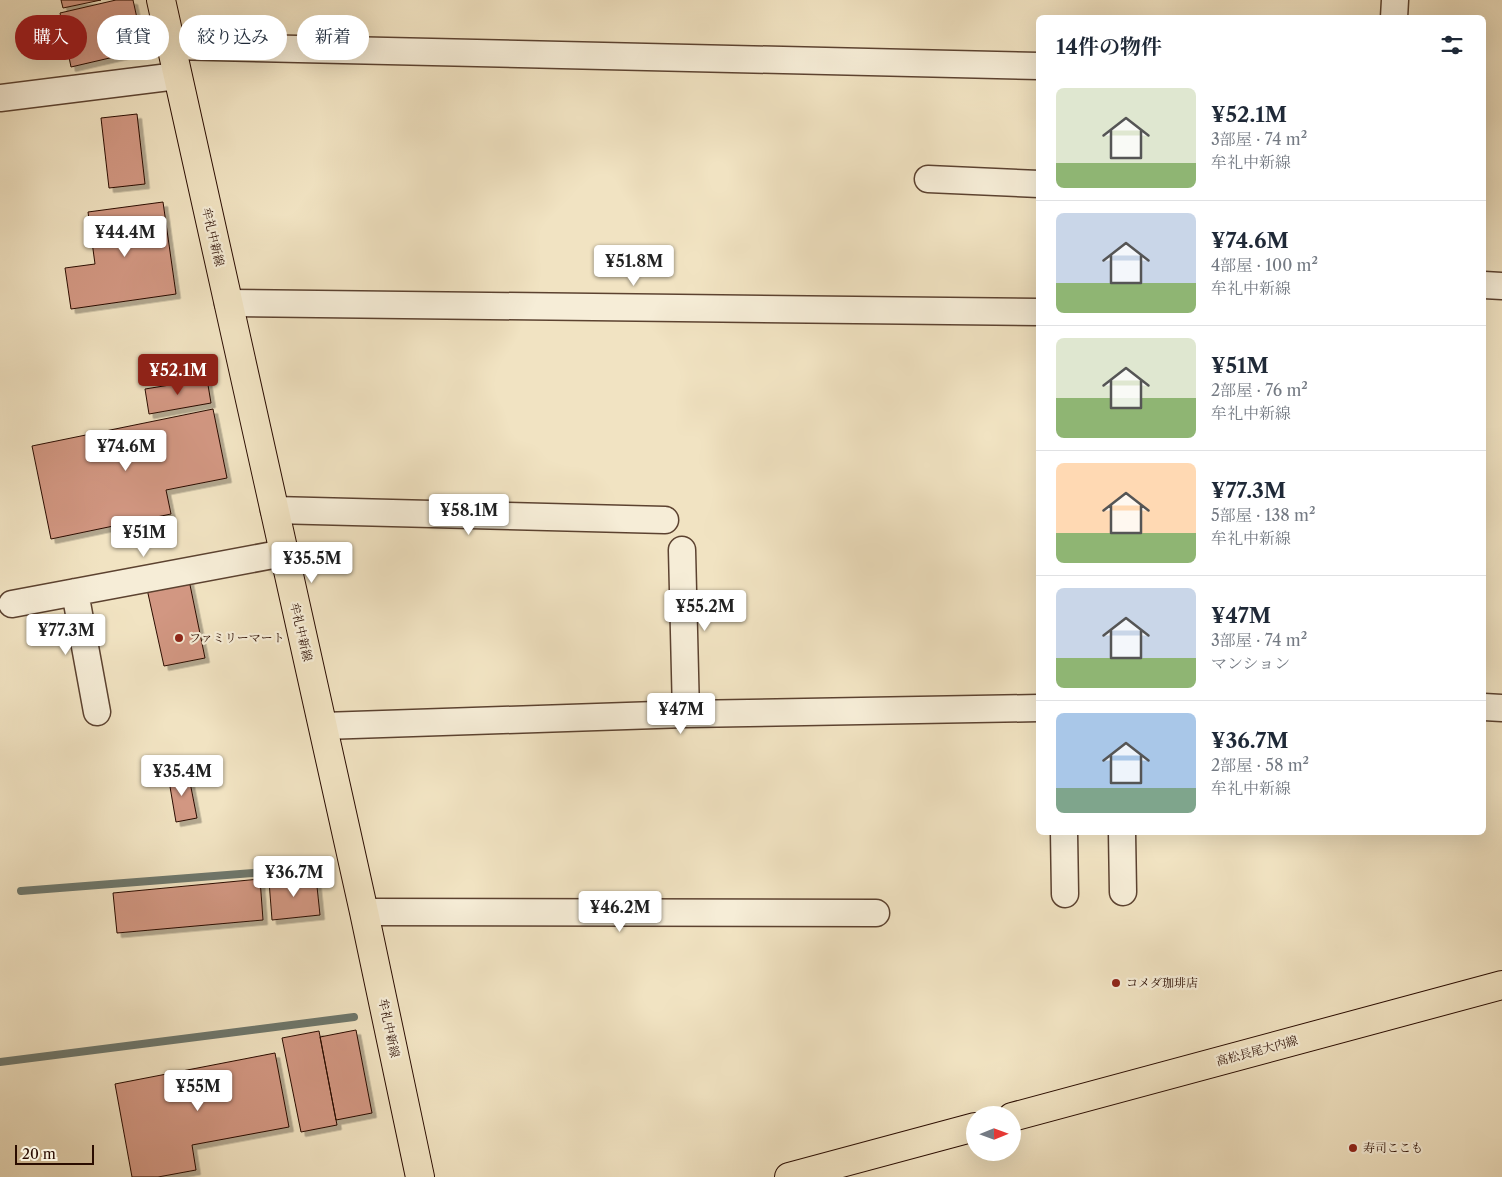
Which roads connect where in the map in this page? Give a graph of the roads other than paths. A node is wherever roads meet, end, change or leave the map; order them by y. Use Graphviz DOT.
graph roads {
  1 [pos="161,0"];
  2 [pos="1395,0"];
  3 [pos="1394,15"];
  4 [pos="170,46"];
  5 [pos="1036,66"];
  6 [pos="177,76"];
  7 [pos="0,98"];
  8 [pos="928,179"];
  9 [pos="1036,182"];
  10 [pos="1486,285"];
  11 [pos="1502,286"];
  12 [pos="228,303"];
  13 [pos="1036,312"];
  14 [pos="274,510"];
  15 [pos="665,520"];
  16 [pos="682,550"];
  17 [pos="284,553"];
  18 [pos="75,592"];
  19 [pos="12,604"];
  20 [pos="1036,708"];
  21 [pos="1486,708"];
  22 [pos="1502,708"];
  23 [pos="97,712"];
  24 [pos="686,714"];
  25 [pos="322,726"];
  26 [pos="1064,835"];
  27 [pos="1122,835"];
  28 [pos="1123,892"];
  29 [pos="1065,894"];
  30 [pos="364,912"];
  31 [pos="876,913"];
  32 [pos="1502,984"];
  33 [pos="1021,1115"];
  34 [pos="966,1129"];
  35 [pos="420,1177"];
  36 [pos="788,1177"];
  1 -- 4 [label="main road, 牟礼中新線"];
  2 -- 3 [label="street"];
  4 -- 5 [label="street"];
  4 -- 6 [label="main road, 牟礼中新線"];
  6 -- 7 [label="street"];
  6 -- 12 [label="main road, 牟礼中新線"];
  8 -- 9 [label="street"];
  10 -- 11 [label="street"];
  12 -- 13 [label="street"];
  12 -- 14 [label="main road, 牟礼中新線"];
  14 -- 15 [label="street"];
  14 -- 17 [label="main road, 牟礼中新線"];
  16 -- 24 [label="street"];
  17 -- 18 [label="street"];
  17 -- 25 [label="main road, 牟礼中新線"];
  18 -- 19 [label="street"];
  18 -- 23 [label="street"];
  20 -- 24 [label="street"];
  21 -- 22 [label="street"];
  24 -- 25 [label="street"];
  25 -- 30 [label="main road, 牟礼中新線"];
  26 -- 29 [label="street"];
  27 -- 28 [label="street"];
  30 -- 31 [label="street"];
  30 -- 35 [label="main road, 牟礼中新線"];
  32 -- 33 [label="main road, 高松長尾大内線"];
  34 -- 36 [label="main road"];
}
